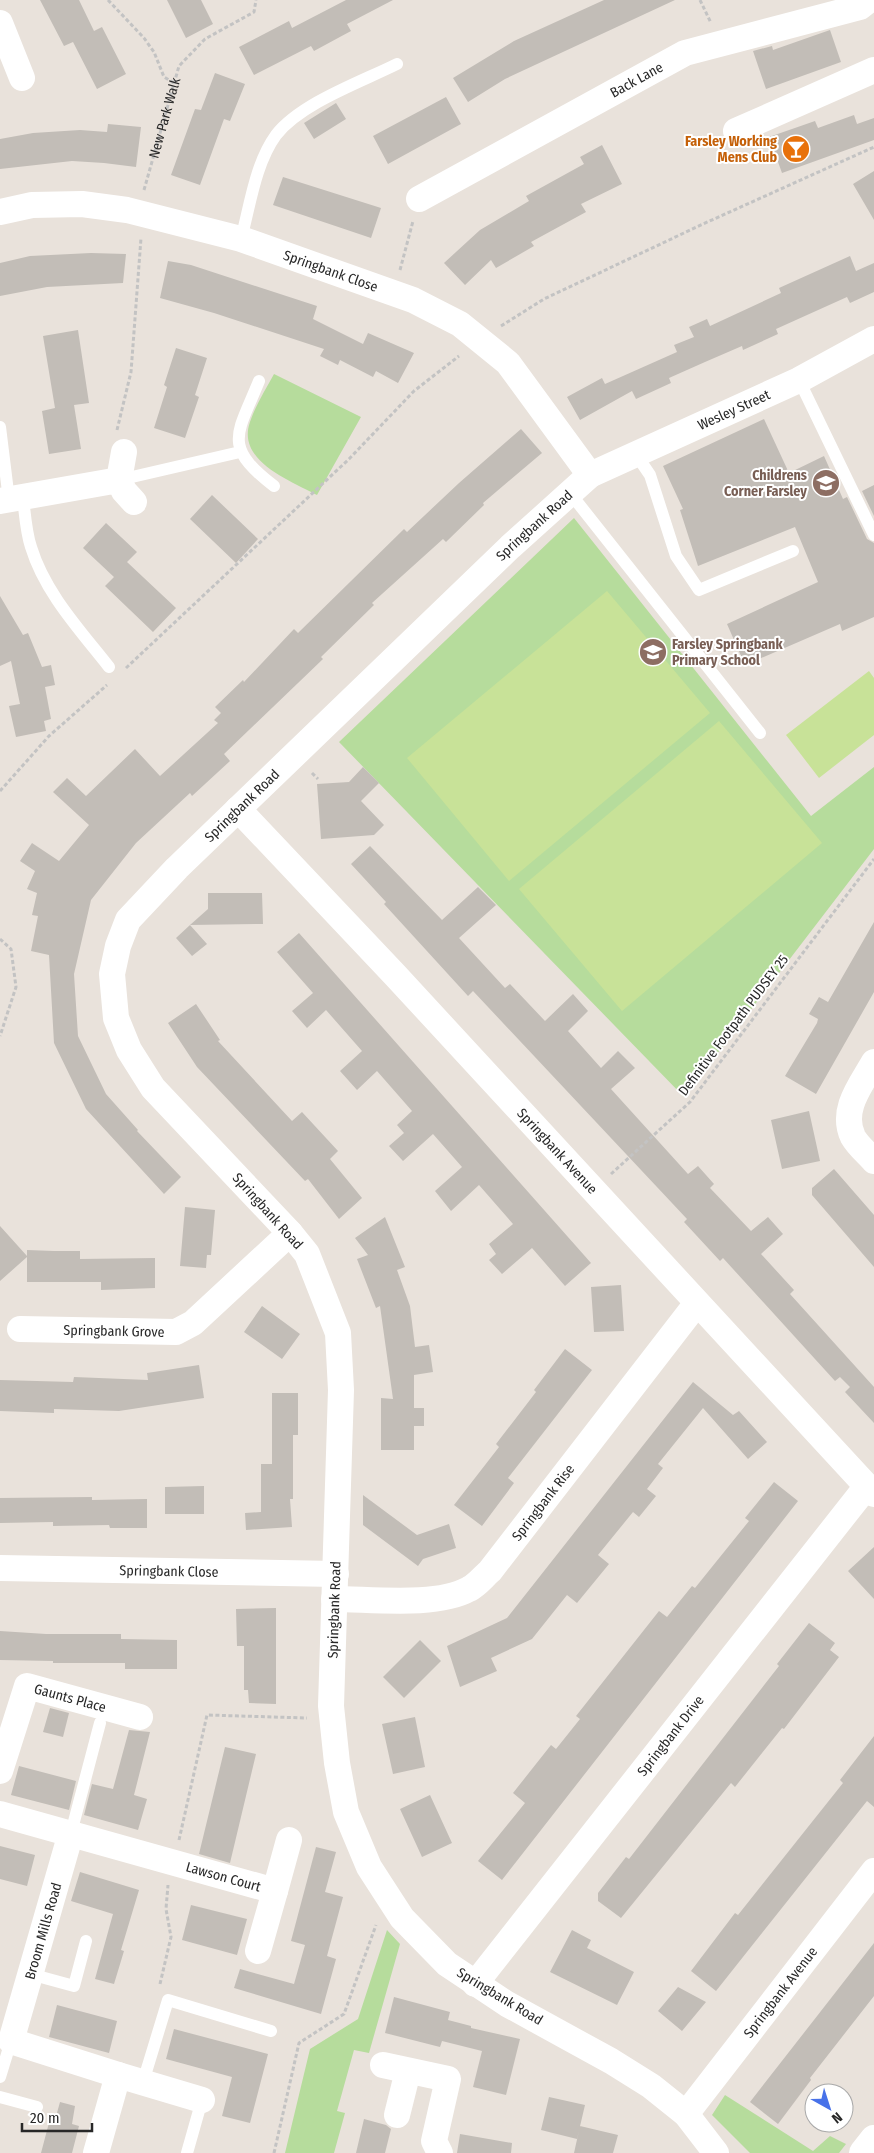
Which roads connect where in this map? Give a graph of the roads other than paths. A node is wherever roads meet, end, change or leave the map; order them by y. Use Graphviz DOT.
graph roads {
  1 [pos="869,0"];
  2 [pos="3,38"];
  3 [pos="397,64"];
  4 [pos="874,70"];
  5 [pos="22,78"];
  6 [pos="736,131"];
  7 [pos="419,199"];
  8 [pos="0,212"];
  9 [pos="240,239"];
  10 [pos="874,339"];
  11 [pos="799,380"];
  12 [pos="259,381"];
  13 [pos="0,427"];
  14 [pos="124,452"];
  15 [pos="240,452"];
  16 [pos="635,453"];
  17 [pos="590,475"];
  18 [pos="119,480"];
  19 [pos="274,486"];
  20 [pos="570,493"];
  21 [pos="10,500"];
  22 [pos="134,502"];
  23 [pos="874,535"];
  24 [pos="793,551"];
  25 [pos="109,667"];
  26 [pos="760,733"];
  27 [pos="238,810"];
  28 [pos="874,1062"];
  29 [pos="874,1161"];
  30 [pos="290,1233"];
  31 [pos="697,1303"];
  32 [pos="20,1329"];
  33 [pos="871,1490"];
  34 [pos="0,1568"];
  35 [pos="335,1586"];
  36 [pos="140,1717"];
  37 [pos="100,1723"];
  38 [pos="0,1770"];
  39 [pos="0,1814"];
  40 [pos="70,1833"];
  41 [pos="289,1840"];
  42 [pos="874,1871"];
  43 [pos="275,1891"];
  44 [pos="86,1941"];
  45 [pos="258,1950"];
  46 [pos="30,1974"];
  47 [pos="475,1984"];
  48 [pos="9,2031"];
  49 [pos="271,2031"];
  50 [pos="118,2075"];
  51 [pos="0,2077"];
  52 [pos="143,2082"];
  53 [pos="0,2097"];
  54 [pos="202,2100"];
  55 [pos="37,2107"];
  56 [pos="686,2114"];
  57 [pos="397,2115"];
  58 [pos="96,2153"];
  59 [pos="187,2153"];
  60 [pos="440,2153"];
  61 [pos="716,2153"];
  1 -- 7 [label="street, Back Lane"];
  2 -- 5 [label="street"];
  3 -- 9 [label="lane"];
  4 -- 6 [label="street"];
  8 -- 9 [label="street, Springbank Close"];
  9 -- 17 [label="street, Springbank Close"];
  10 -- 11 [label="street, Wesley Street"];
  11 -- 16 [label="street, Wesley Street"];
  11 -- 23 [label="lane"];
  12 -- 15 [label="lane"];
  13 -- 21 [label="lane"];
  14 -- 18 [label="street"];
  15 -- 18 [label="lane"];
  15 -- 19 [label="lane"];
  16 -- 17 [label="street, Wesley Street"];
  16 -- 24 [label="lane"];
  17 -- 20 [label="street, Springbank Road"];
  18 -- 21 [label="street"];
  18 -- 22 [label="street"];
  20 -- 26 [label="lane"];
  20 -- 27 [label="street, Springbank Road"];
  21 -- 25 [label="lane"];
  27 -- 30 [label="street, Springbank Road"];
  27 -- 31 [label="street, Springbank Avenue"];
  28 -- 29 [label="street"];
  30 -- 32 [label="street, Springbank Grove"];
  30 -- 35 [label="street, Springbank Road"];
  31 -- 33 [label="street, Springbank Avenue"];
  31 -- 35 [label="street, Springbank Rise"];
  33 -- 47 [label="street, Springbank Drive"];
  34 -- 35 [label="street, Springbank Close"];
  35 -- 47 [label="street, Springbank Road"];
  36 -- 38 [label="street, Gaunts Place"];
  37 -- 40 [label="lane"];
  39 -- 40 [label="street"];
  40 -- 43 [label="street, Lawson Court"];
  40 -- 46 [label="street, Broom Mills Road"];
  41 -- 43 [label="street, Lawson Court"];
  42 -- 56 [label="street, Springbank Avenue"];
  43 -- 45 [label="street, Lawson Court"];
  44 -- 46 [label="lane"];
  46 -- 48 [label="street, Broom Mills Road"];
  47 -- 56 [label="street, Springbank Road"];
  48 -- 50 [label="street"];
  48 -- 51 [label="lane"];
  49 -- 52 [label="lane"];
  50 -- 52 [label="street"];
  50 -- 58 [label="street"];
  52 -- 54 [label="street"];
  53 -- 55 [label="lane"];
  54 -- 59 [label="lane"];
  56 -- 61 [label="street, Springbank Road"];
  57 -- 60 [label="street"];
}
